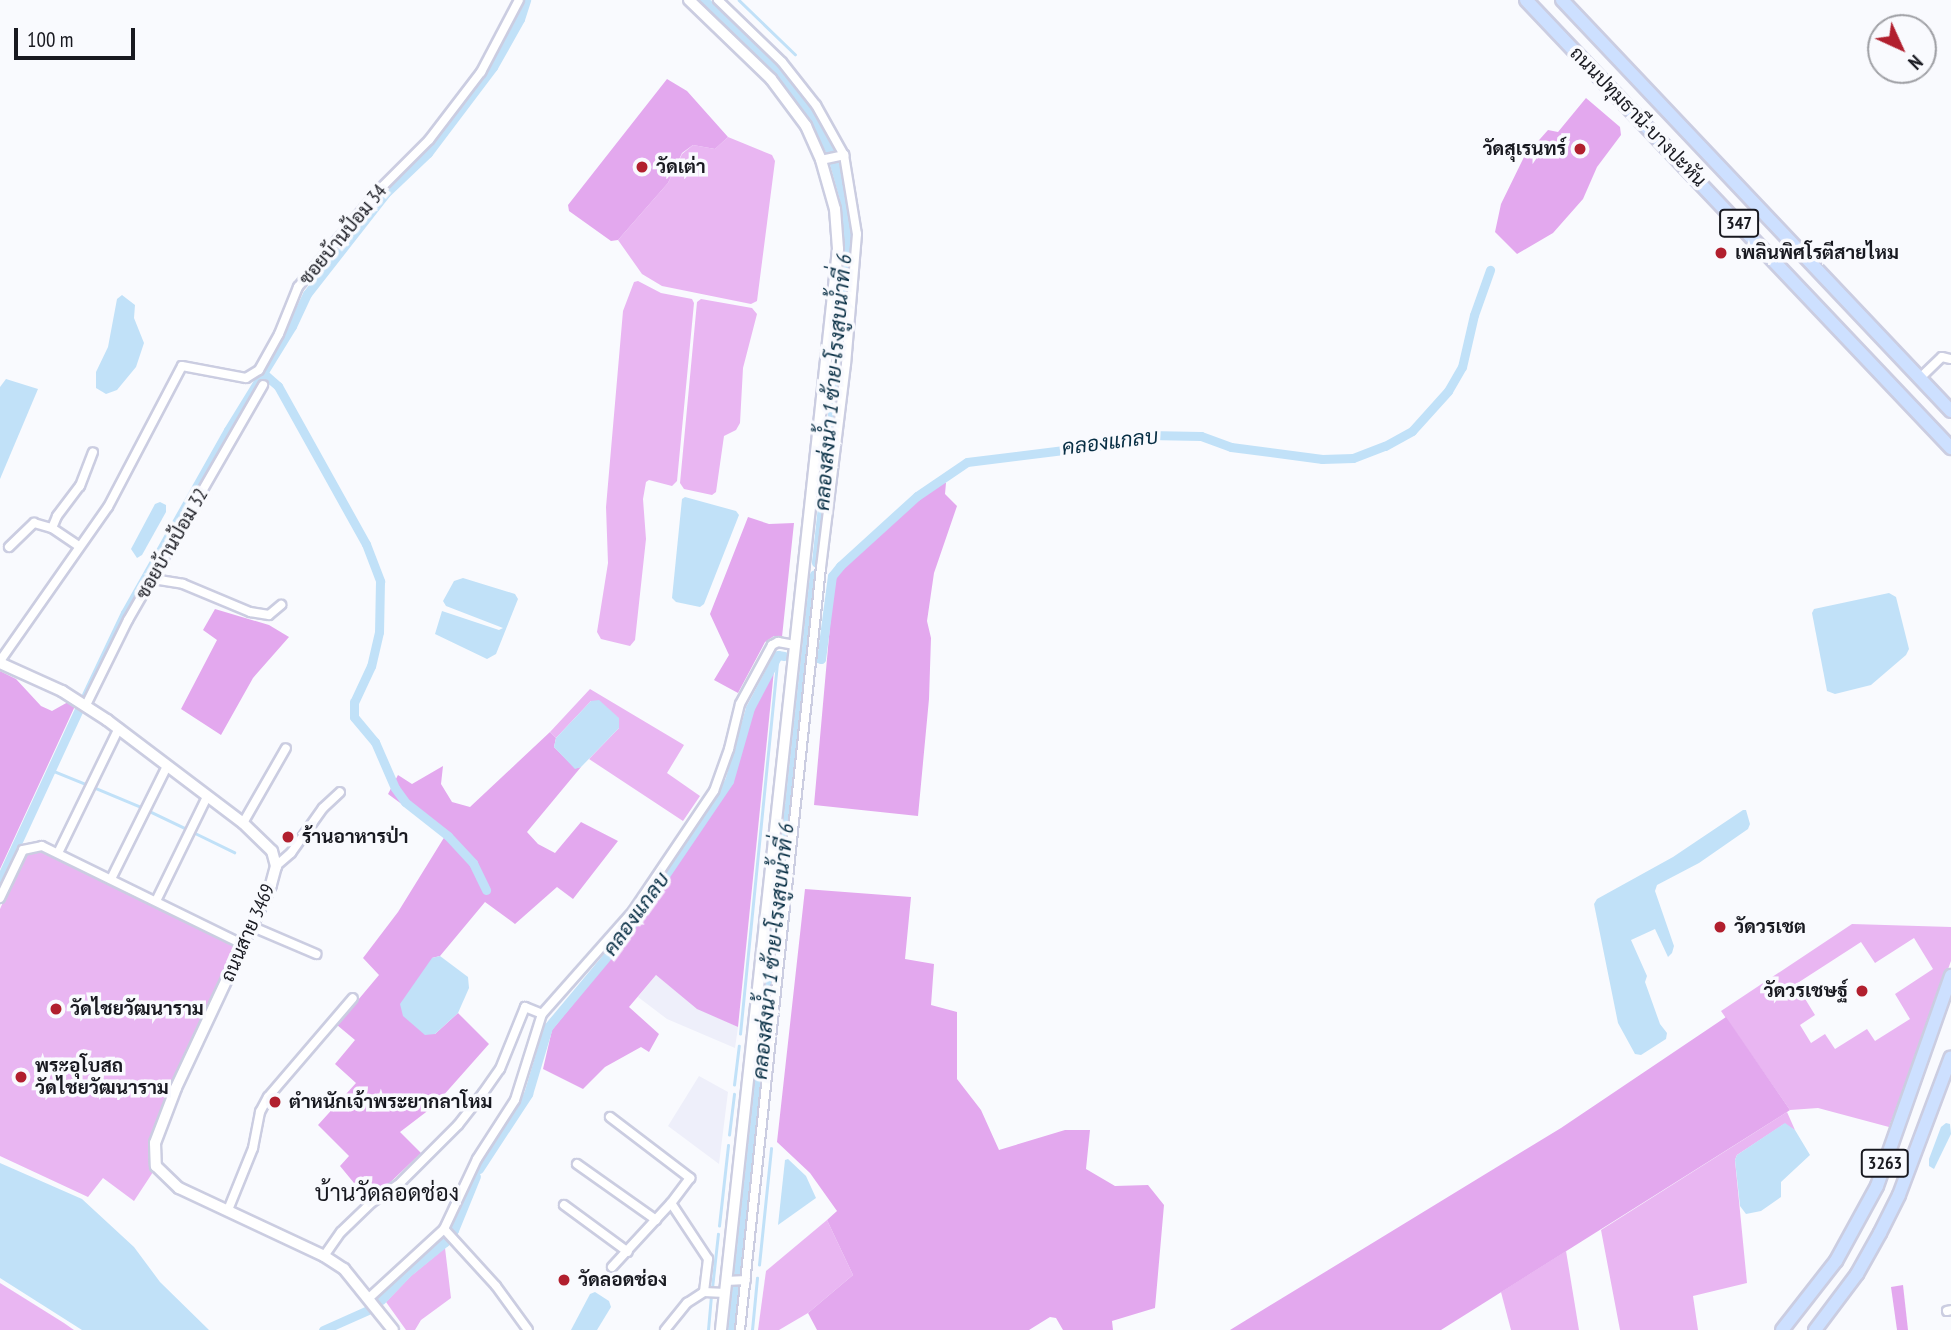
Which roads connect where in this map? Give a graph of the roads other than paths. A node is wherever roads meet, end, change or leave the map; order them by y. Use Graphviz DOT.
graph roads {
  1 [pos="519,0"];
  2 [pos="689,0"];
  3 [pos="718,0"];
  4 [pos="1526,0"];
  5 [pos="1562,0"];
  6 [pos="832,157"];
  7 [pos="1951,359"];
  8 [pos="1920,378"];
  9 [pos="263,385"];
  10 [pos="1950,408"];
  11 [pos="1951,448"];
  12 [pos="93,452"];
  13 [pos="826,453"];
  14 [pos="52,528"];
  15 [pos="79,546"];
  16 [pos="9,547"];
  17 [pos="821,567"];
  18 [pos="803,571"];
  19 [pos="153,579"];
  20 [pos="281,605"];
  21 [pos="795,645"];
  22 [pos="0,662"];
  23 [pos="86,705"];
  24 [pos="119,728"];
  25 [pos="286,748"];
  26 [pos="167,766"];
  27 [pos="340,792"];
  28 [pos="208,797"];
  29 [pos="243,823"];
  30 [pos="58,853"];
  31 [pos="276,866"];
  32 [pos="111,879"];
  33 [pos="0,898"];
  34 [pos="156,901"];
  35 [pos="253,927"];
  36 [pos="244,945"];
  37 [pos="316,954"];
  38 [pos="771,968"];
  39 [pos="1951,976"];
  40 [pos="354,998"];
  41 [pos="542,1014"];
  42 [pos="1950,1063"];
  43 [pos="610,1117"];
  44 [pos="577,1164"];
  45 [pos="671,1203"];
  46 [pos="564,1205"];
  47 [pos="228,1210"];
  48 [pos="656,1220"];
  49 [pos="448,1233"];
  50 [pos="628,1252"];
  51 [pos="324,1256"];
  52 [pos="612,1267"];
  53 [pos="734,1283"];
  54 [pos="704,1292"];
  55 [pos="369,1298"];
  56 [pos="393,1330"];
  57 [pos="528,1330"];
  58 [pos="665,1330"];
  59 [pos="721,1330"];
  60 [pos="740,1330"];
  61 [pos="1782,1330"];
  62 [pos="1815,1330"];
  1 -- 15 [label="street, ซอยบ้านป้อม 34"];
  2 -- 6 [label="main road"];
  3 -- 6 [label="street"];
  4 -- 11 [label="main road, ถนนปทุมธานี-บางปะหัน / 347"];
  5 -- 8 [label="main road, ถนนปทุมธานี-บางปะหัน / 347"];
  6 -- 13 [label="main road"];
  6 -- 13 [label="street"];
  7 -- 8 [label="street"];
  8 -- 10 [label="main road, ถนนปทุมธานี-บางปะหัน / 347"];
  9 -- 19 [label="street, ซอยบ้านป้อม 32"];
  12 -- 14 [label="street"];
  13 -- 17 [label="street"];
  13 -- 18 [label="main road"];
  14 -- 15 [label="street"];
  14 -- 16 [label="street"];
  15 -- 22 [label="street, ซอยบ้านป้อม 34"];
  17 -- 18 [label="street"];
  17 -- 38 [label="street"];
  18 -- 21 [label="main road"];
  19 -- 20 [label="street"];
  19 -- 23 [label="street, ซอยบ้านป้อม 32"];
  21 -- 38 [label="main road"];
  21 -- 41 [label="street"];
  22 -- 23 [label="street, ถนนสาย 3469"];
  23 -- 24 [label="street, ถนนสาย 3469"];
  24 -- 26 [label="street, ถนนสาย 3469"];
  24 -- 30 [label="street"];
  25 -- 29 [label="street"];
  26 -- 28 [label="street, ถนนสาย 3469"];
  26 -- 32 [label="street"];
  27 -- 31 [label="street"];
  28 -- 29 [label="street, ถนนสาย 3469"];
  28 -- 34 [label="street"];
  29 -- 31 [label="street, ถนนสาย 3469"];
  30 -- 32 [label="street"];
  30 -- 33 [label="street"];
  31 -- 35 [label="street, ถนนสาย 3469"];
  32 -- 34 [label="street"];
  34 -- 36 [label="street"];
  35 -- 36 [label="street, ถนนสาย 3469"];
  35 -- 37 [label="street"];
  36 -- 47 [label="street, ถนนสาย 3469"];
  38 -- 53 [label="main road"];
  38 -- 53 [label="street"];
  39 -- 61 [label="main road, 3263"];
  40 -- 47 [label="street"];
  41 -- 49 [label="street"];
  41 -- 51 [label="street"];
  42 -- 62 [label="main road, 3263"];
  43 -- 45 [label="street"];
  44 -- 48 [label="street"];
  45 -- 48 [label="street"];
  45 -- 54 [label="street"];
  46 -- 50 [label="street"];
  47 -- 51 [label="street, ถนนสาย 3469"];
  48 -- 50 [label="street"];
  49 -- 55 [label="street"];
  49 -- 57 [label="street"];
  50 -- 52 [label="street"];
  51 -- 55 [label="street, ถนนสาย 3469"];
  53 -- 54 [label="street"];
  53 -- 59 [label="main road"];
  53 -- 60 [label="street"];
  54 -- 58 [label="street"];
  55 -- 56 [label="street, ถนนสาย 3469"];
}
